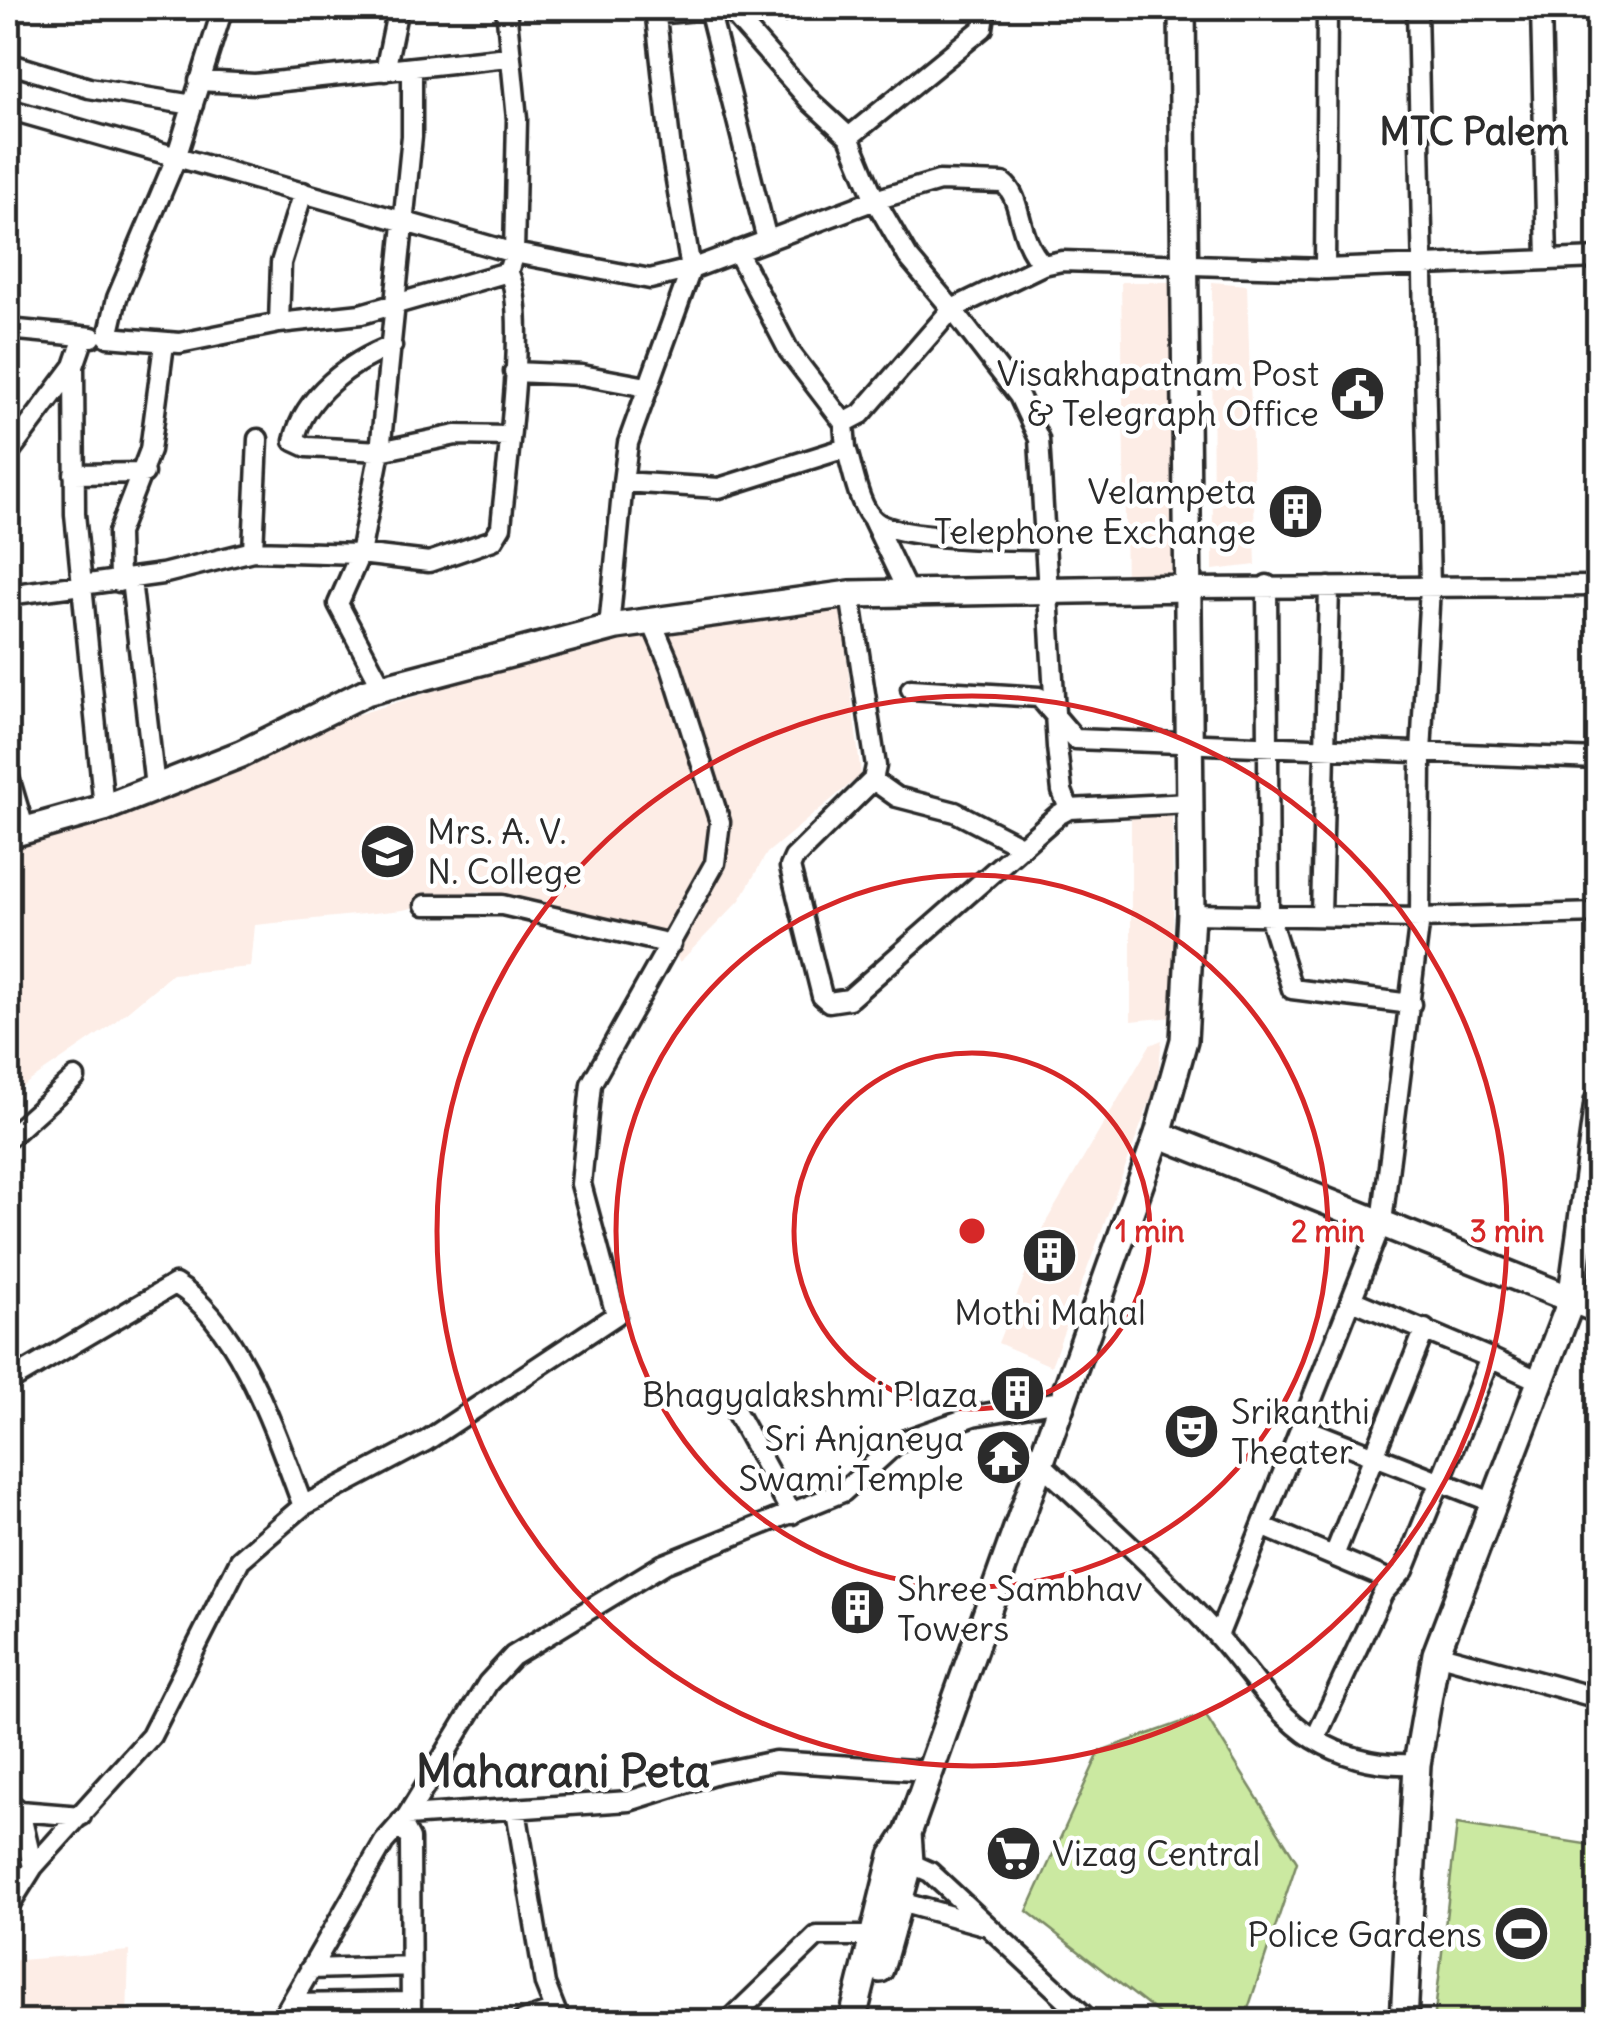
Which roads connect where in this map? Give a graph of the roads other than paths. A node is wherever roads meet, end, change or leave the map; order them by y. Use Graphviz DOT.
graph roads {
  1 [pos="222,8"];
  2 [pos="398,8"];
  3 [pos="506,8"];
  4 [pos="725,8"];
  5 [pos="772,8"];
  6 [pos="782,8"];
  7 [pos="986,8"];
  8 [pos="1182,8"];
  9 [pos="1328,8"];
  10 [pos="1417,8"];
  11 [pos="1541,8"];
  12 [pos="709,9"];
  13 [pos="656,11"];
  14 [pos="508,57"];
  15 [pos="8,63"];
  16 [pos="412,68"];
  17 [pos="385,71"];
  18 [pos="198,81"];
  19 [pos="193,105"];
  20 [pos="8,109"];
  21 [pos="849,137"];
  22 [pos="176,158"];
  23 [pos="303,192"];
  24 [pos="875,200"];
  25 [pos="404,222"];
  26 [pos="768,240"];
  27 [pos="738,251"];
  28 [pos="514,253"];
  29 [pos="1598,258"];
  30 [pos="1547,260"];
  31 [pos="1422,263"];
  32 [pos="1044,264"];
  33 [pos="1187,266"];
  34 [pos="691,269"];
  35 [pos="1325,269"];
  36 [pos="508,272"];
  37 [pos="952,308"];
  38 [pos="392,309"];
  39 [pos="280,323"];
  40 [pos="8,329"];
  41 [pos="84,337"];
  42 [pos="108,337"];
  43 [pos="164,344"];
  44 [pos="392,346"];
  45 [pos="74,366"];
  46 [pos="514,372"];
  47 [pos="647,387"];
  48 [pos="844,422"];
  49 [pos="16,432"];
  50 [pos="508,436"];
  51 [pos="258,439"];
  52 [pos="846,448"];
  53 [pos="380,451"];
  54 [pos="8,454"];
  55 [pos="144,473"];
  56 [pos="74,474"];
  57 [pos="623,482"];
  58 [pos="874,520"];
  59 [pos="1046,540"];
  60 [pos="253,551"];
  61 [pos="360,554"];
  62 [pos="125,581"];
  63 [pos="1267,585"];
  64 [pos="1598,586"];
  65 [pos="1329,587"];
  66 [pos="1430,587"];
  67 [pos="82,588"];
  68 [pos="1189,588"];
  69 [pos="1050,591"];
  70 [pos="908,593"];
  71 [pos="850,594"];
  72 [pos="8,595"];
  73 [pos="651,620"];
  74 [pos="609,628"];
  75 [pos="382,687"];
  76 [pos="912,689"];
  77 [pos="1057,718"];
  78 [pos="1190,746"];
  79 [pos="1268,748"];
  80 [pos="1325,750"];
  81 [pos="1422,754"];
  82 [pos="1598,759"];
  83 [pos="8,774"];
  84 [pos="873,780"];
  85 [pos="155,787"];
  86 [pos="1190,804"];
  87 [pos="104,808"];
  88 [pos="1069,810"];
  89 [pos="16,833"];
  90 [pos="1022,846"];
  91 [pos="426,905"];
  92 [pos="1598,913"];
  93 [pos="1191,914"];
  94 [pos="1268,915"];
  95 [pos="1321,916"];
  96 [pos="1420,918"];
  97 [pos="671,944"];
  98 [pos="1411,1004"];
  99 [pos="75,1078"];
  100 [pos="1598,1102"];
  101 [pos="1158,1134"];
  102 [pos="8,1138"];
  103 [pos="1382,1222"];
  104 [pos="1352,1300"];
  105 [pos="1571,1301"];
  106 [pos="1598,1310"];
  107 [pos="1424,1329"];
  108 [pos="1490,1358"];
  109 [pos="8,1382"];
  110 [pos="1542,1382"];
  111 [pos="1060,1401"];
  112 [pos="736,1412"];
  113 [pos="1304,1428"];
  114 [pos="1374,1456"];
  115 [pos="1039,1462"];
  116 [pos="1439,1478"];
  117 [pos="1492,1502"];
  118 [pos="303,1506"];
  119 [pos="792,1514"];
  120 [pos="1262,1526"];
  121 [pos="1335,1554"];
  122 [pos="1392,1581"];
  123 [pos="1218,1636"];
  124 [pos="1436,1654"];
  125 [pos="1598,1698"];
  126 [pos="1315,1739"];
  127 [pos="1417,1764"];
  128 [pos="928,1771"];
  129 [pos="14,1807"];
  130 [pos="516,1810"];
  131 [pos="81,1816"];
  132 [pos="404,1819"];
  133 [pos="902,1859"];
  134 [pos="34,1866"];
  135 [pos="891,1900"];
  136 [pos="8,1907"];
  137 [pos="990,1926"];
  138 [pos="871,1936"];
  139 [pos="411,1966"];
  140 [pos="310,1969"];
  141 [pos="411,2002"];
  142 [pos="293,2004"];
  143 [pos="557,2016"];
  144 [pos="280,2022"];
  145 [pos="412,2022"];
  146 [pos="521,2022"];
  147 [pos="728,2022"];
  148 [pos="852,2022"];
  149 [pos="868,2022"];
  150 [pos="1091,2022"];
  151 [pos="1404,2022"];
  1 -- 18 [label="street"];
  2 -- 17 [label="street"];
  3 -- 14 [label="street"];
  4 -- 12 [label="street"];
  4 -- 21 [label="street"];
  5 -- 6 [label="main road"];
  7 -- 21 [label="street"];
  8 -- 33 [label="main road"];
  9 -- 35 [label="street"];
  10 -- 31 [label="street"];
  11 -- 30 [label="street"];
  12 -- 13 [label="street"];
  12 -- 26 [label="street"];
  13 -- 34 [label="street"];
  14 -- 16 [label="street"];
  14 -- 28 [label="street"];
  15 -- 19 [label="street"];
  16 -- 17 [label="street"];
  16 -- 25 [label="street"];
  17 -- 18 [label="street"];
  18 -- 19 [label="street"];
  19 -- 22 [label="street"];
  20 -- 22 [label="street"];
  21 -- 24 [label="street"];
  22 -- 23 [label="street"];
  22 -- 42 [label="street"];
  23 -- 25 [label="street"];
  23 -- 39 [label="street"];
  24 -- 26 [label="street"];
  24 -- 32 [label="street"];
  24 -- 37 [label="street"];
  25 -- 28 [label="street"];
  25 -- 38 [label="street"];
  26 -- 27 [label="street"];
  27 -- 34 [label="street"];
  27 -- 48 [label="street"];
  28 -- 34 [label="street"];
  28 -- 36 [label="street"];
  29 -- 30 [label="street"];
  30 -- 31 [label="street"];
  31 -- 35 [label="street"];
  31 -- 66 [label="street"];
  32 -- 33 [label="street"];
  32 -- 37 [label="street"];
  33 -- 35 [label="street"];
  33 -- 68 [label="main road"];
  34 -- 47 [label="street"];
  36 -- 38 [label="street"];
  36 -- 46 [label="street"];
  37 -- 48 [label="street"];
  37 -- 59 [label="street"];
  38 -- 39 [label="street"];
  38 -- 44 [label="street"];
  39 -- 43 [label="street"];
  40 -- 41 [label="street"];
  41 -- 42 [label="street"];
  41 -- 45 [label="street"];
  42 -- 43 [label="street"];
  43 -- 55 [label="street"];
  44 -- 53 [label="street"];
  44 -- 53 [label="street"];
  45 -- 49 [label="street"];
  45 -- 56 [label="street"];
  46 -- 47 [label="street"];
  46 -- 50 [label="street"];
  47 -- 57 [label="street"];
  48 -- 52 [label="street"];
  49 -- 54 [label="street"];
  50 -- 53 [label="street"];
  50 -- 61 [label="street"];
  51 -- 60 [label="street"];
  52 -- 57 [label="street"];
  52 -- 58 [label="street"];
  53 -- 61 [label="street"];
  55 -- 56 [label="street"];
  55 -- 62 [label="street"];
  56 -- 67 [label="street"];
  57 -- 74 [label="street"];
  58 -- 59 [label="street"];
  58 -- 70 [label="street"];
  59 -- 69 [label="street"];
  60 -- 61 [label="street"];
  60 -- 62 [label="street"];
  61 -- 75 [label="street"];
  62 -- 67 [label="street"];
  62 -- 85 [label="street"];
  63 -- 65 [label="street"];
  63 -- 68 [label="street"];
  63 -- 79 [label="street"];
  64 -- 66 [label="street"];
  65 -- 66 [label="street"];
  65 -- 80 [label="street"];
  66 -- 81 [label="street"];
  67 -- 72 [label="street"];
  67 -- 87 [label="street"];
  68 -- 69 [label="main road"];
  68 -- 78 [label="main road"];
  69 -- 70 [label="main road"];
  69 -- 77 [label="street"];
  70 -- 71 [label="main road"];
  71 -- 73 [label="main road"];
  71 -- 84 [label="street"];
  73 -- 74 [label="main road"];
  73 -- 97 [label="street"];
  74 -- 75 [label="main road"];
  75 -- 85 [label="main road"];
  76 -- 77 [label="street"];
  77 -- 78 [label="street"];
  77 -- 88 [label="street"];
  78 -- 79 [label="street"];
  78 -- 86 [label="main road"];
  79 -- 80 [label="street"];
  79 -- 94 [label="street"];
  80 -- 81 [label="street"];
  80 -- 95 [label="street"];
  81 -- 82 [label="street"];
  81 -- 96 [label="street"];
  83 -- 89 [label="street"];
  84 -- 90 [label="street"];
  84 -- 90 [label="street"];
  85 -- 87 [label="main road"];
  86 -- 88 [label="street"];
  86 -- 93 [label="main road"];
  87 -- 89 [label="main road"];
  88 -- 90 [label="street"];
  91 -- 97 [label="street"];
  92 -- 96 [label="street"];
  93 -- 94 [label="street"];
  93 -- 101 [label="main road"];
  94 -- 95 [label="street"];
  94 -- 98 [label="street"];
  95 -- 96 [label="street"];
  96 -- 98 [label="street"];
  97 -- 118 [label="street"];
  98 -- 103 [label="street"];
  99 -- 102 [label="street"];
  100 -- 105 [label="main road"];
  101 -- 103 [label="main road"];
  101 -- 111 [label="main road"];
  103 -- 104 [label="street"];
  103 -- 105 [label="main road"];
  104 -- 107 [label="street"];
  104 -- 113 [label="street"];
  105 -- 106 [label="main road"];
  105 -- 110 [label="main road"];
  107 -- 108 [label="street"];
  107 -- 114 [label="street"];
  108 -- 110 [label="street"];
  108 -- 116 [label="street"];
  109 -- 118 [label="street"];
  110 -- 117 [label="main road"];
  111 -- 115 [label="main road"];
  111 -- 119 [label="street"];
  112 -- 119 [label="street"];
  113 -- 114 [label="street"];
  113 -- 120 [label="street"];
  114 -- 116 [label="street"];
  114 -- 121 [label="street"];
  115 -- 123 [label="street"];
  115 -- 128 [label="main road"];
  116 -- 117 [label="street"];
  116 -- 122 [label="street"];
  117 -- 124 [label="main road"];
  118 -- 131 [label="street"];
  119 -- 132 [label="street"];
  120 -- 121 [label="street"];
  120 -- 123 [label="street"];
  121 -- 122 [label="street"];
  122 -- 126 [label="street"];
  123 -- 126 [label="street"];
  124 -- 125 [label="street"];
  124 -- 127 [label="main road"];
  126 -- 127 [label="street"];
  127 -- 151 [label="main road"];
  128 -- 130 [label="street"];
  128 -- 133 [label="main road"];
  129 -- 131 [label="street"];
  129 -- 134 [label="street"];
  130 -- 132 [label="street"];
  130 -- 143 [label="street"];
  131 -- 134 [label="street"];
  132 -- 139 [label="street"];
  132 -- 140 [label="street"];
  133 -- 135 [label="main road"];
  133 -- 137 [label="street"];
  134 -- 136 [label="street"];
  135 -- 137 [label="street"];
  135 -- 138 [label="main road"];
  135 -- 149 [label="main road"];
  137 -- 150 [label="street"];
  138 -- 147 [label="street"];
  138 -- 148 [label="main road"];
  139 -- 140 [label="street"];
  139 -- 141 [label="street"];
  140 -- 142 [label="street"];
  141 -- 142 [label="street"];
  141 -- 145 [label="street"];
  142 -- 144 [label="street"];
  143 -- 146 [label="street"];
}
